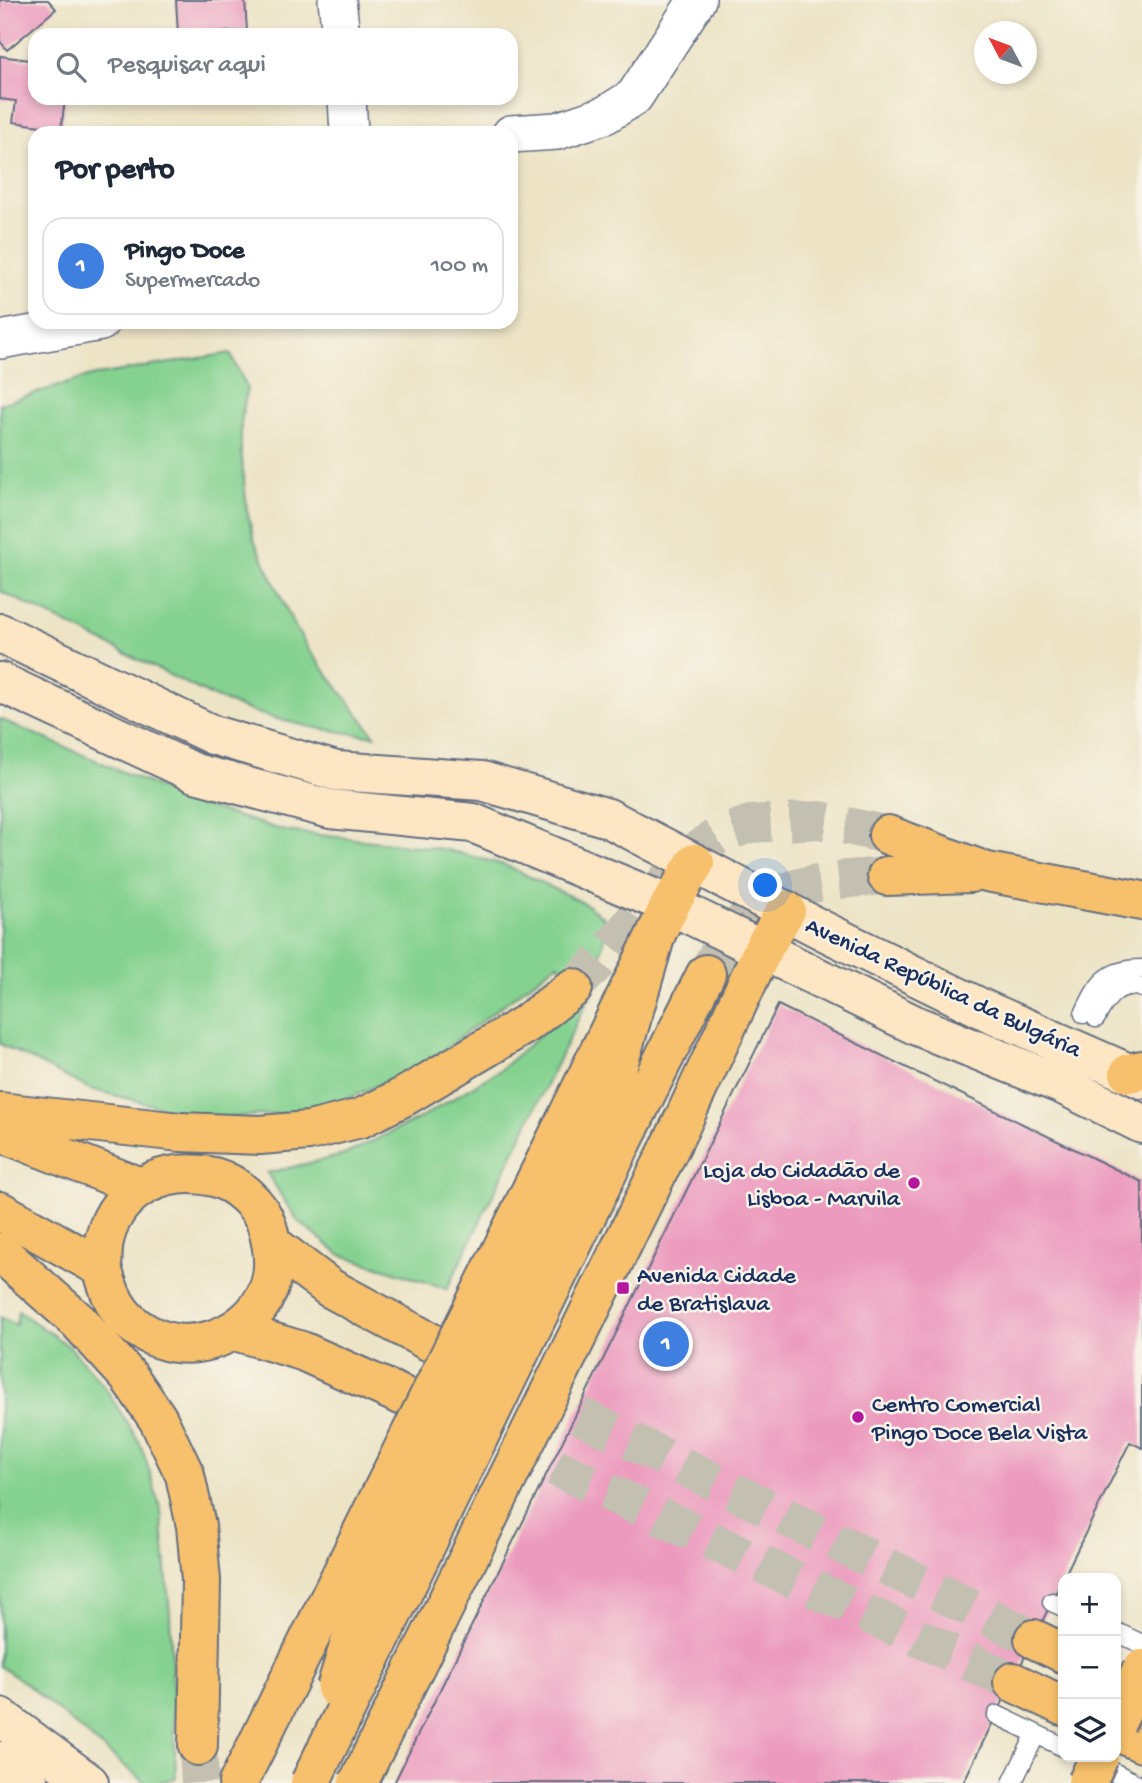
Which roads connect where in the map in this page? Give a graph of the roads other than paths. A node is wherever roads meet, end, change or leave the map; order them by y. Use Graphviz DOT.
graph roads {
  1 [pos="337,0"];
  2 [pos="697,0"];
  3 [pos="340,28"];
  4 [pos="347,105"];
  5 [pos="349,126"];
  6 [pos="518,134"];
  7 [pos="62,329"];
  8 [pos="0,340"];
  9 [pos="0,633"];
  10 [pos="0,682"];
  11 [pos="888,835"];
  12 [pos="695,863"];
  13 [pos="987,872"];
  14 [pos="887,876"];
  15 [pos="1142,901"];
  16 [pos="786,910"];
  17 [pos="663,919"];
  18 [pos="763,949"];
  19 [pos="1142,969"];
  20 [pos="706,974"];
  21 [pos="573,988"];
  22 [pos="1142,988"];
  23 [pos="1138,1074"];
  24 [pos="610,1099"];
  25 [pos="0,1112"];
  26 [pos="1142,1124"];
  27 [pos="0,1132"];
  28 [pos="140,1187"];
  29 [pos="0,1210"];
  30 [pos="273,1245"];
  31 [pos="0,1252"];
  32 [pos="102,1268"];
  33 [pos="235,1331"];
  34 [pos="430,1342"];
  35 [pos="403,1395"];
  36 [pos="1121,1634"];
  37 [pos="1142,1644"];
  38 [pos="1142,1669"];
  39 [pos="1121,1678"];
  40 [pos="1142,1688"];
  41 [pos="1005,1698"];
  42 [pos="1058,1705"];
  43 [pos="1121,1713"];
  44 [pos="0,1717"];
  45 [pos="1121,1733"];
  46 [pos="1036,1734"];
  47 [pos="1142,1743"];
  48 [pos="1058,1745"];
  49 [pos="198,1746"];
  50 [pos="0,1761"];
  51 [pos="1092,1762"];
  52 [pos="1097,1762"];
  53 [pos="29,1783"];
  54 [pos="89,1783"];
  55 [pos="237,1783"];
  56 [pos="309,1783"];
  57 [pos="359,1783"];
  58 [pos="1012,1783"];
  59 [pos="1087,1783"];
  60 [pos="1135,1783"];
  1 -- 3 [label="street"];
  2 -- 6 [label="street"];
  4 -- 5 [label="street"];
  7 -- 8 [label="street"];
  9 -- 12 [label="street, Avenida República da Bulgária"];
  10 -- 17 [label="street, Avenida República da Bulgária"];
  11 -- 13 [label="main road"];
  12 -- 16 [label="street, Avenida República da Bulgária"];
  12 -- 17 [label="main road"];
  13 -- 14 [label="main road"];
  13 -- 15 [label="main road"];
  16 -- 18 [label="main road"];
  16 -- 23 [label="street, Avenida República da Bulgária"];
  17 -- 18 [label="street, Avenida República da Bulgária"];
  17 -- 24 [label="main road"];
  18 -- 26 [label="street, Avenida República da Bulgária"];
  18 -- 57 [label="main road, bridge"];
  19 -- 22 [label="lane"];
  20 -- 24 [label="main road"];
  21 -- 25 [label="main road"];
  24 -- 55 [label="main road, bridge"];
  24 -- 56 [label="main road, bridge"];
  27 -- 28 [label="main road"];
  28 -- 30 [label="main road"];
  28 -- 32 [label="main road"];
  29 -- 32 [label="main road"];
  30 -- 33 [label="main road"];
  30 -- 34 [label="main road"];
  31 -- 49 [label="main road"];
  32 -- 33 [label="main road"];
  33 -- 35 [label="main road"];
  36 -- 37 [label="lane"];
  38 -- 43 [label="main road, bridge"];
  39 -- 40 [label="main road"];
  41 -- 42 [label="main road"];
  41 -- 46 [label="lane"];
  44 -- 54 [label="street"];
  45 -- 47 [label="main road"];
  46 -- 48 [label="lane"];
  46 -- 58 [label="lane"];
  50 -- 53 [label="street"];
  51 -- 60 [label="lane"];
  52 -- 59 [label="main road, bridge"];
}
